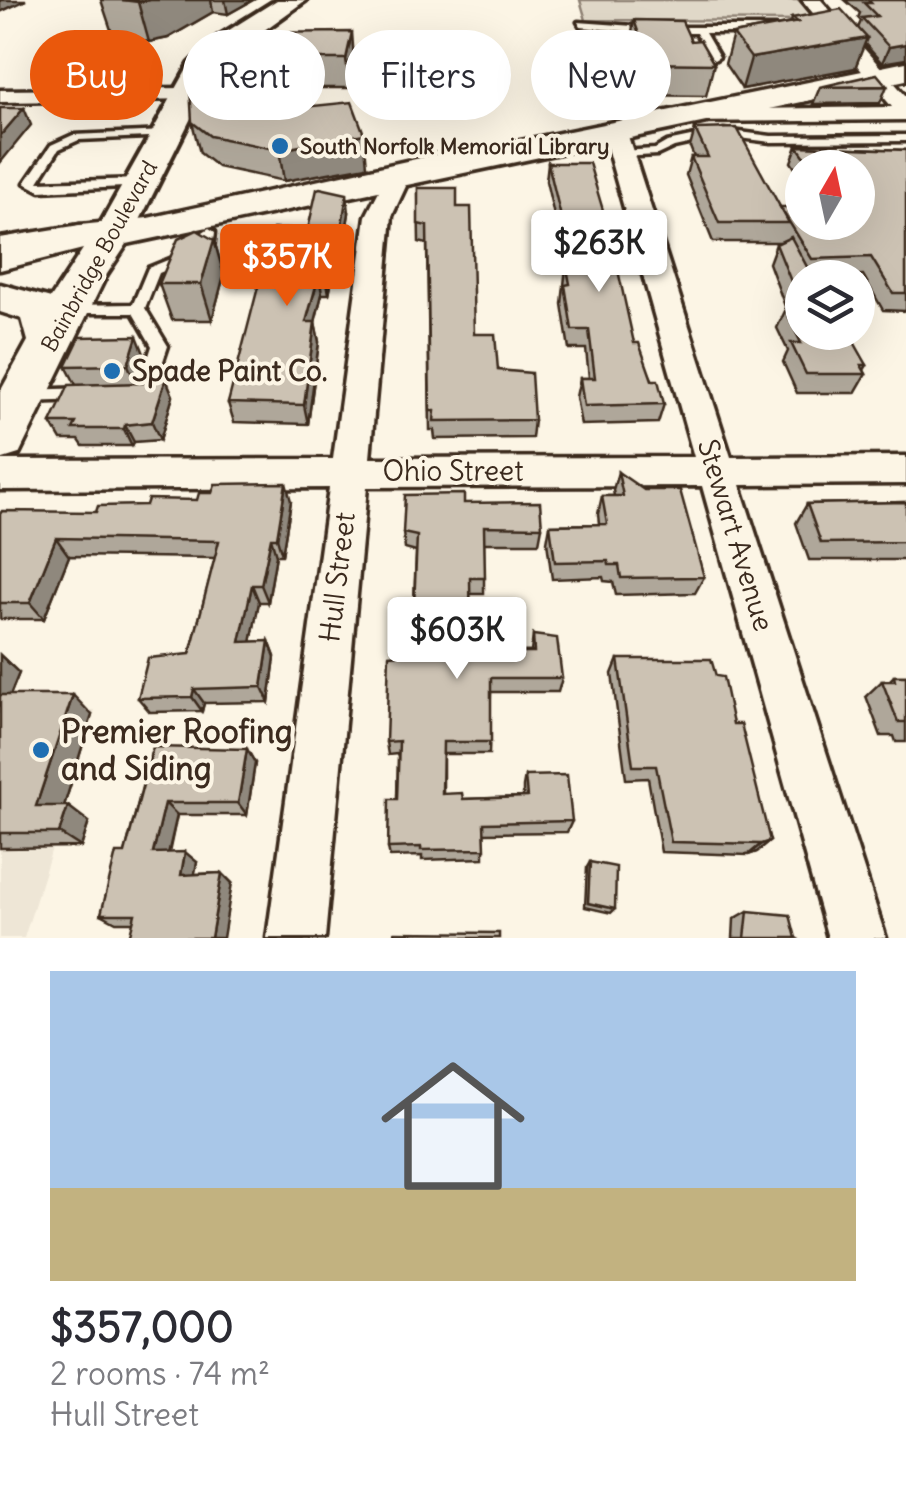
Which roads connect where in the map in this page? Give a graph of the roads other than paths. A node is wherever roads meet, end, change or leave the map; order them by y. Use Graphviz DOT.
graph roads {
  1 [pos="294,0"];
  2 [pos="812,0"];
  3 [pos="581,24"];
  4 [pos="248,30"];
  5 [pos="647,30"];
  6 [pos="671,30"];
  7 [pos="699,30"];
  8 [pos="741,30"];
  9 [pos="789,30"];
  10 [pos="748,40"];
  11 [pos="714,56"];
  12 [pos="893,74"];
  13 [pos="183,94"];
  14 [pos="0,96"];
  15 [pos="183,100"];
  16 [pos="906,111"];
  17 [pos="689,116"];
  18 [pos="166,134"];
  19 [pos="906,138"];
  20 [pos="618,143"];
  21 [pos="506,155"];
  22 [pos="141,183"];
  23 [pos="386,201"];
  24 [pos="209,232"];
  25 [pos="97,243"];
  26 [pos="0,253"];
  27 [pos="0,278"];
  28 [pos="0,298"];
  29 [pos="138,308"];
  30 [pos="59,325"];
  31 [pos="23,396"];
  32 [pos="0,440"];
  33 [pos="906,470"];
  34 [pos="349,471"];
  35 [pos="717,471"];
  36 [pos="0,475"];
  37 [pos="296,938"];
  38 [pos="857,938"];
  1 -- 4 [label="street, Bainbridge Boulevard"];
  2 -- 12 [label="street"];
  3 -- 5 [label="lane"];
  6 -- 7 [label="lane"];
  7 -- 8 [label="lane"];
  7 -- 11 [label="lane"];
  8 -- 9 [label="lane"];
  8 -- 10 [label="lane"];
  12 -- 16 [label="street"];
  12 -- 17 [label="main road"];
  13 -- 14 [label="street"];
  15 -- 18 [label="street, Bainbridge Boulevard"];
  16 -- 17 [label="street"];
  17 -- 20 [label="main road"];
  18 -- 22 [label="street, Bainbridge Boulevard"];
  18 -- 22 [label="lane"];
  19 -- 20 [label="lane"];
  20 -- 21 [label="main road"];
  20 -- 35 [label="street, Stewart Avenue"];
  21 -- 23 [label="main road"];
  21 -- 25 [label="main road"];
  22 -- 25 [label="street, Bainbridge Boulevard"];
  23 -- 24 [label="main road"];
  23 -- 34 [label="street, Hull Street"];
  24 -- 25 [label="main road"];
  24 -- 29 [label="lane"];
  25 -- 26 [label="main road"];
  25 -- 27 [label="main road"];
  25 -- 30 [label="main road, Bainbridge Boulevard"];
  28 -- 30 [label="main road"];
  29 -- 30 [label="lane"];
  29 -- 31 [label="lane"];
  30 -- 31 [label="main road, Bainbridge Boulevard"];
  31 -- 32 [label="main road, Bainbridge Boulevard"];
  33 -- 35 [label="street, Ohio Street"];
  34 -- 35 [label="street, Ohio Street"];
  34 -- 36 [label="street, Ohio Street"];
  34 -- 37 [label="street, Hull Street"];
  35 -- 38 [label="street, Stewart Avenue"];
}
